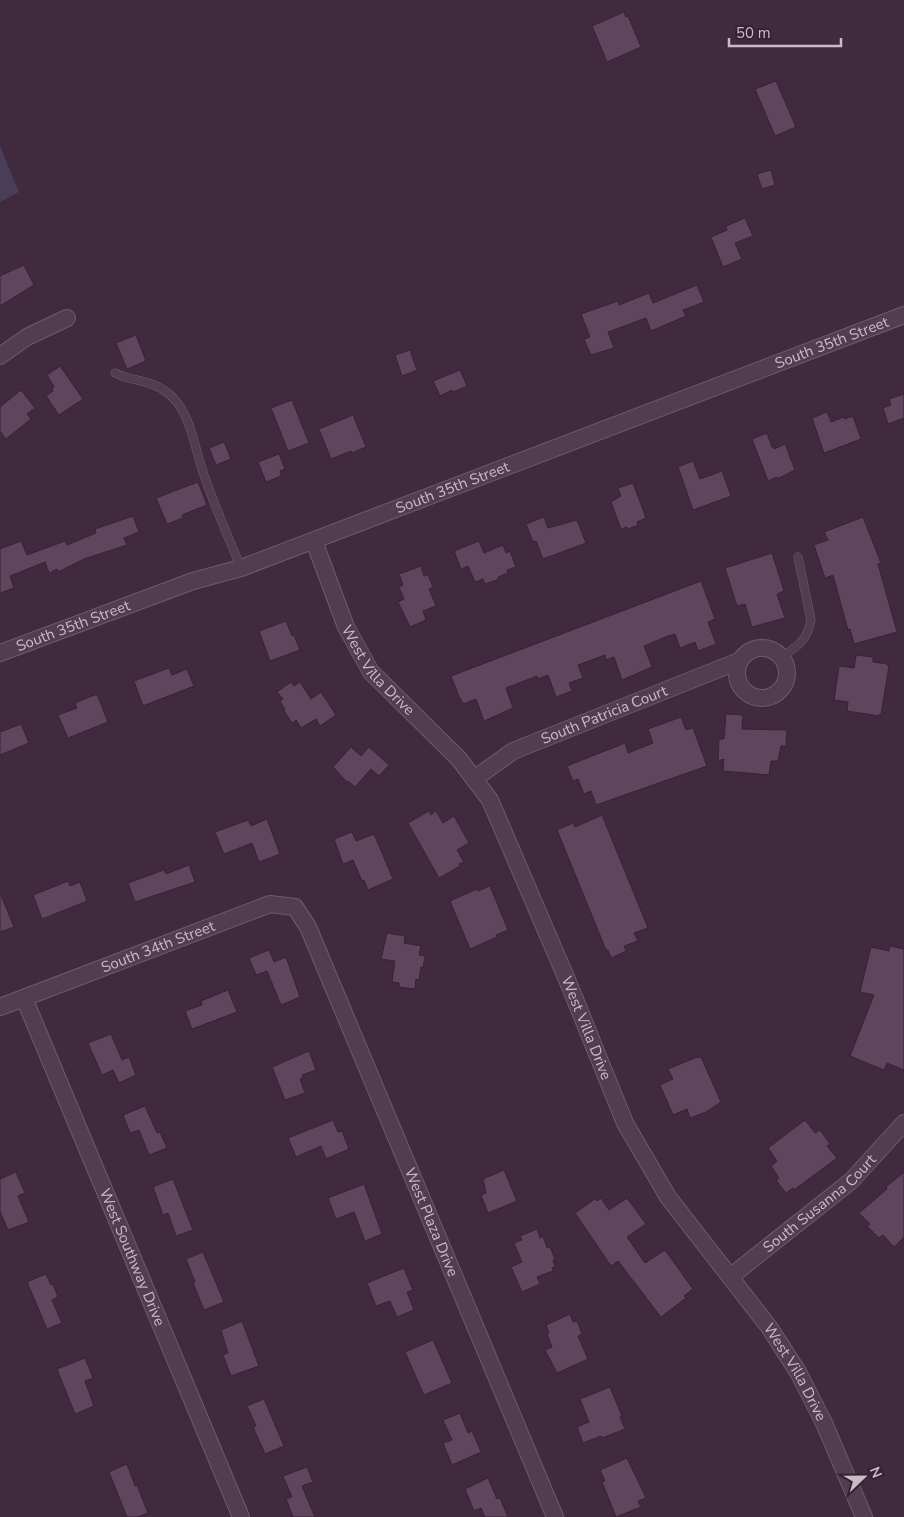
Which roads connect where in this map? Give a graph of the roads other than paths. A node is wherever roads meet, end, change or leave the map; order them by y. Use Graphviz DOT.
graph roads {
  1 [pos="904,315"];
  2 [pos="66,318"];
  3 [pos="0,356"];
  4 [pos="115,373"];
  5 [pos="314,541"];
  6 [pos="798,557"];
  7 [pos="241,568"];
  8 [pos="0,653"];
  9 [pos="782,657"];
  10 [pos="739,661"];
  11 [pos="474,779"];
  12 [pos="308,927"];
  13 [pos="24,998"];
  14 [pos="0,1007"];
  15 [pos="904,1123"];
  16 [pos="730,1277"];
  17 [pos="240,1517"];
  18 [pos="556,1517"];
  19 [pos="864,1517"];
  1 -- 5 [label="street, South 35th Street"];
  2 -- 3 [label="street"];
  4 -- 7 [label="lane"];
  5 -- 7 [label="street, South 35th Street"];
  5 -- 11 [label="street, West Villa Drive"];
  6 -- 9 [label="lane"];
  7 -- 8 [label="street, South 35th Street"];
  9 -- 10 [label="street, South Patricia Court"];
  9 -- 10 [label="street"];
  10 -- 11 [label="street, South Patricia Court"];
  11 -- 16 [label="street, West Villa Drive"];
  12 -- 13 [label="street, South 34th Street"];
  12 -- 18 [label="street, West Plaza Drive"];
  13 -- 14 [label="street, South 34th Street"];
  13 -- 17 [label="street, West Southway Drive"];
  15 -- 16 [label="street, South Susanna Court"];
  16 -- 19 [label="street, West Villa Drive"];
}
